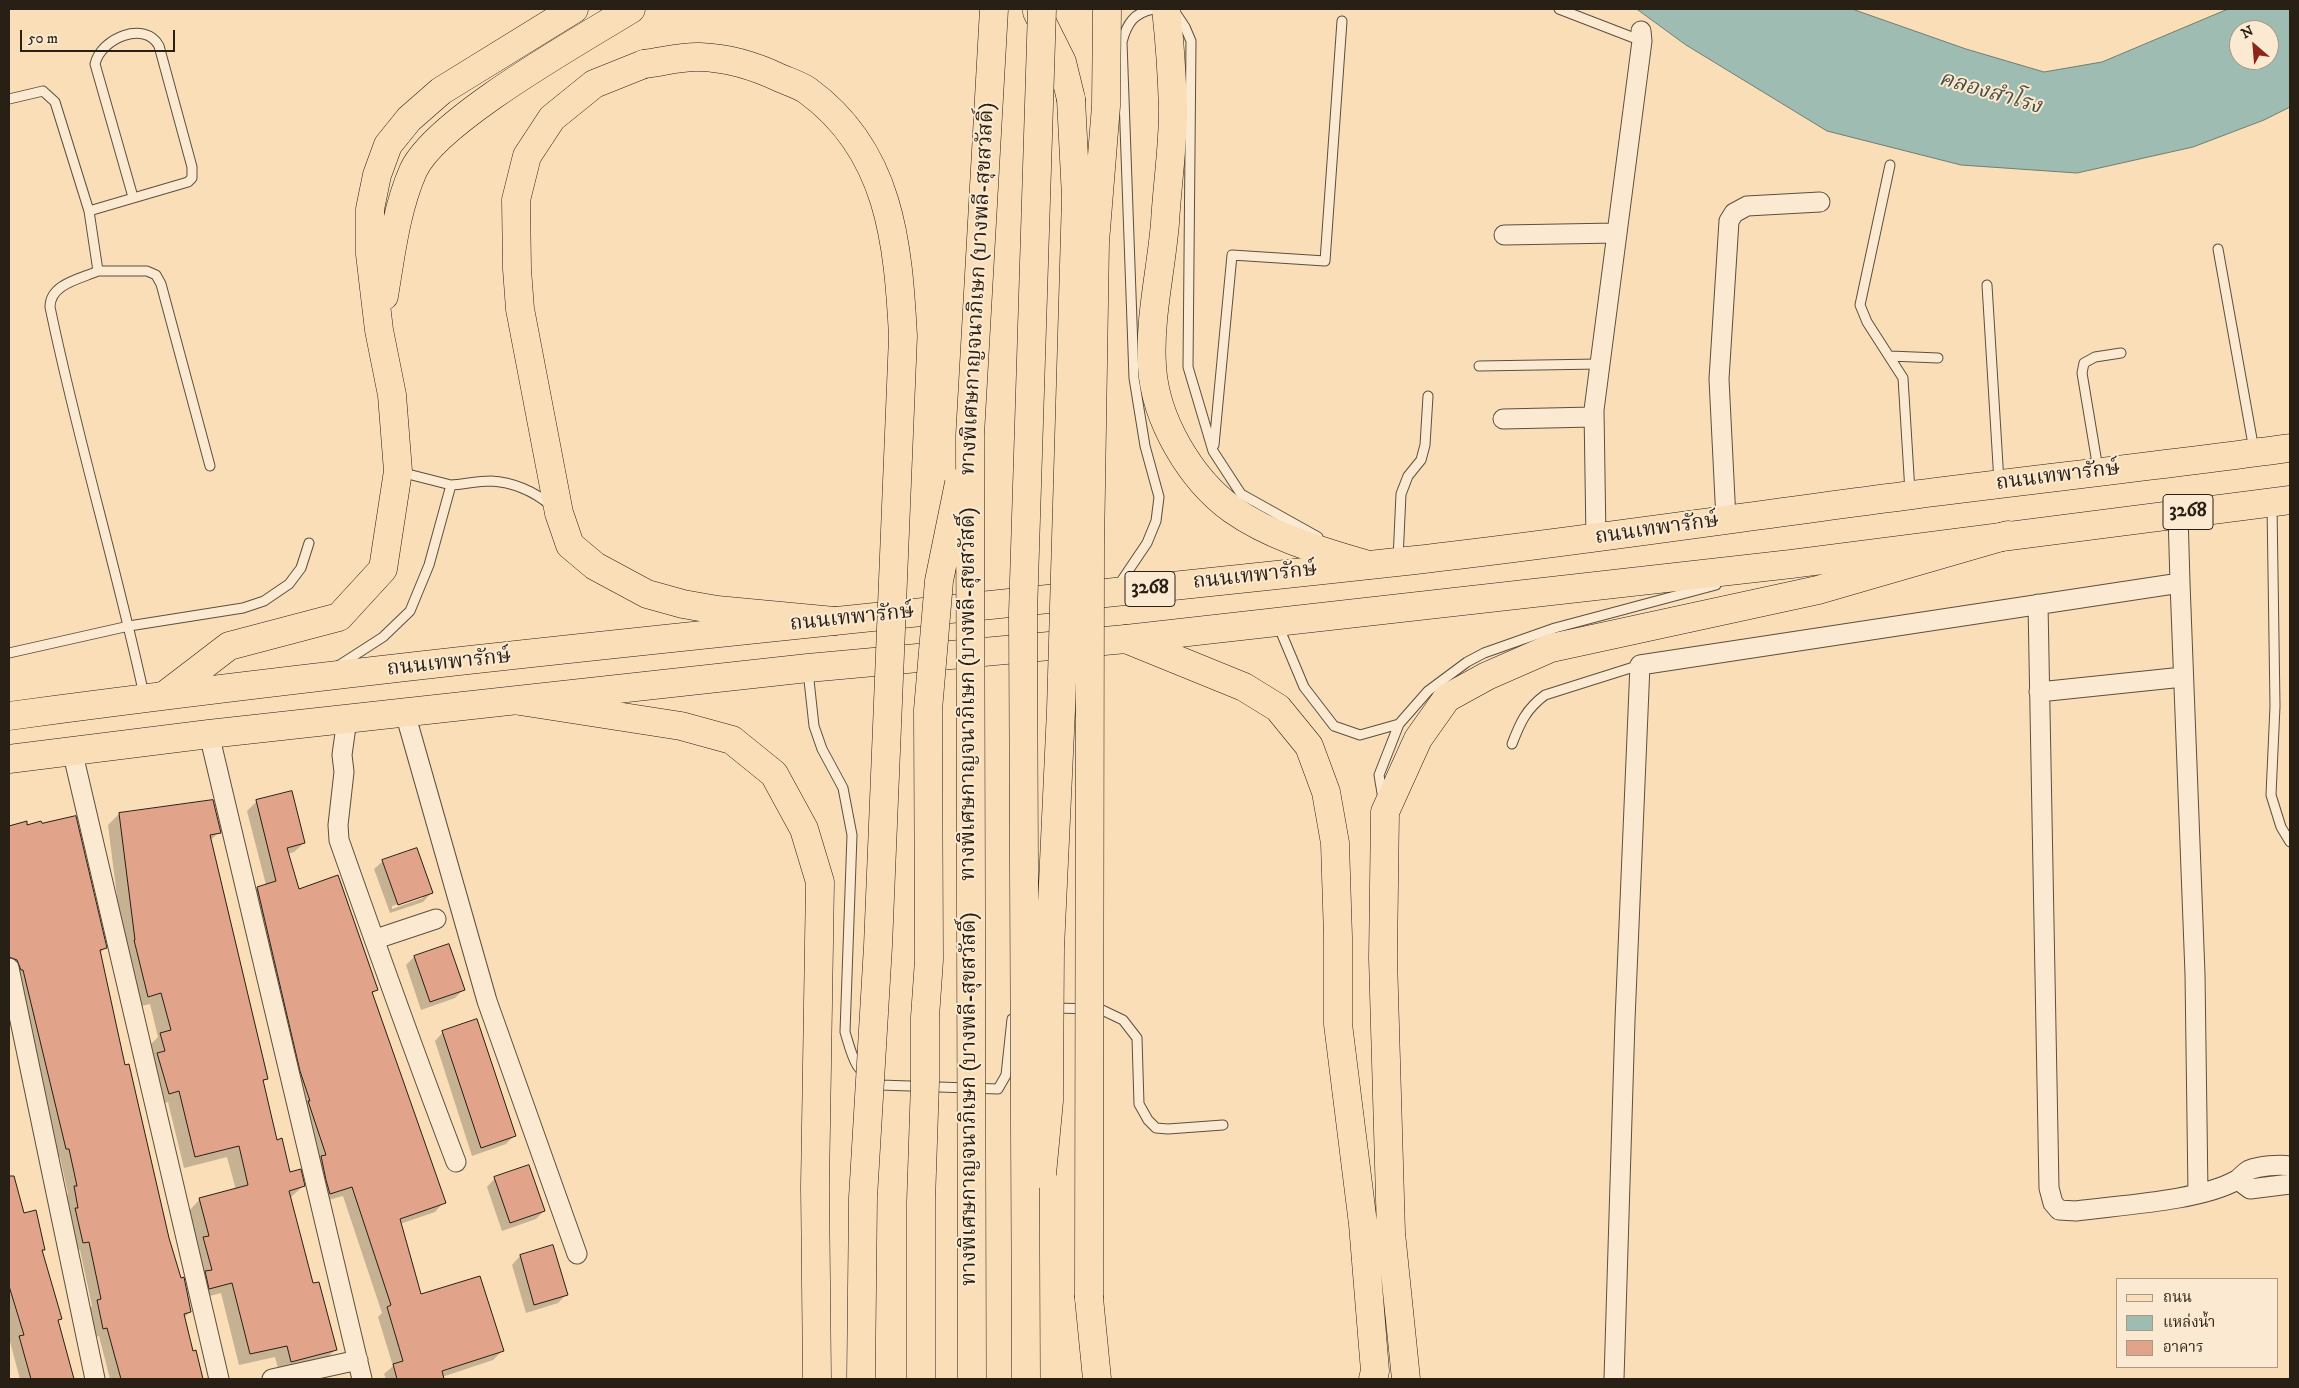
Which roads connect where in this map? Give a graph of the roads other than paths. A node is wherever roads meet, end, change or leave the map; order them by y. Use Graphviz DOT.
graph roads {
  1 [pos="574,9"];
  2 [pos="631,9"];
  3 [pos="994,9"];
  4 [pos="1035,9"];
  5 [pos="1042,9"];
  6 [pos="1107,9"];
  7 [pos="1153,9"];
  8 [pos="1167,9"];
  9 [pos="1559,9"];
  10 [pos="1342,22"];
  11 [pos="1641,36"];
  12 [pos="9,99"];
  13 [pos="1890,165"];
  14 [pos="133,197"];
  15 [pos="1820,202"];
  16 [pos="89,211"];
  17 [pos="1616,233"];
  18 [pos="1504,235"];
  19 [pos="2218,249"];
  20 [pos="98,271"];
  21 [pos="1987,285"];
  22 [pos="379,330"];
  23 [pos="2121,353"];
  24 [pos="1890,356"];
  25 [pos="1938,358"];
  26 [pos="1599,364"];
  27 [pos="1479,366"];
  28 [pos="1428,396"];
  29 [pos="1593,417"];
  30 [pos="1503,419"];
  31 [pos="970,435"];
  32 [pos="2290,448"];
  33 [pos="1213,451"];
  34 [pos="2254,453"];
  35 [pos="210,466"];
  36 [pos="398,471"];
  37 [pos="2099,472"];
  38 [pos="1999,484"];
  39 [pos="451,485"];
  40 [pos="1911,495"];
  41 [pos="2281,501"];
  42 [pos="559,513"];
  43 [pos="2178,514"];
  44 [pos="1726,520"];
  45 [pos="2008,535"];
  46 [pos="1596,539"];
  47 [pos="309,543"];
  48 [pos="1398,562"];
  49 [pos="1791,564"];
  50 [pos="1368,565"];
  51 [pos="2180,583"];
  52 [pos="1114,593"];
  53 [pos="2038,604"];
  54 [pos="834,621"];
  55 [pos="1278,622"];
  56 [pos="129,626"];
  57 [pos="1126,639"];
  58 [pos="9,653"];
  59 [pos="1640,665"];
  60 [pos="808,668"];
  61 [pos="2183,677"];
  62 [pos="319,678"];
  63 [pos="2039,692"];
  64 [pos="155,696"];
  65 [pos="520,701"];
  66 [pos="404,713"];
  67 [pos="9,716"];
  68 [pos="347,719"];
  69 [pos="1400,724"];
  70 [pos="210,734"];
  71 [pos="1512,744"];
  72 [pos="72,750"];
  73 [pos="9,758"];
  74 [pos="1385,812"];
  75 [pos="2290,842"];
  76 [pos="436,919"];
  77 [pos="376,939"];
  78 [pos="9,968"];
  79 [pos="1224,1125"];
  80 [pos="456,1162"];
  81 [pos="2290,1166"];
  82 [pos="2238,1180"];
  83 [pos="2290,1184"];
  84 [pos="2198,1193"];
  85 [pos="577,1254"];
  86 [pos="1027,1315"];
  87 [pos="358,1360"];
  88 [pos="95,1379"];
  89 [pos="219,1379"];
  90 [pos="272,1379"];
  91 [pos="362,1379"];
  92 [pos="817,1379"];
  93 [pos="861,1379"];
  94 [pos="921,1379"];
  95 [pos="972,1379"];
  96 [pos="1026,1379"];
  97 [pos="1098,1379"];
  98 [pos="1373,1379"];
  99 [pos="1406,1379"];
  100 [pos="1614,1379"];
  1 -- 22 [label="main road"];
  2 -- 22 [label="main road"];
  3 -- 31 [label="main road, ทางพิเศษกาญจนาภิเษก (บางพลี-สุขสวัสดิ์), bridge"];
  4 -- 86 [label="main road, bridge"];
  5 -- 86 [label="main road, bridge"];
  6 -- 97 [label="main road, bridge"];
  7 -- 52 [label="lane"];
  8 -- 33 [label="lane"];
  8 -- 50 [label="main road"];
  9 -- 11 [label="lane"];
  10 -- 33 [label="lane"];
  11 -- 17 [label="street"];
  12 -- 16 [label="lane"];
  13 -- 24 [label="lane"];
  14 -- 14 [label="lane"];
  14 -- 16 [label="lane"];
  15 -- 44 [label="street"];
  16 -- 20 [label="lane"];
  17 -- 18 [label="street"];
  17 -- 26 [label="street"];
  19 -- 34 [label="lane"];
  20 -- 35 [label="lane"];
  20 -- 56 [label="lane"];
  21 -- 38 [label="lane"];
  22 -- 36 [label="main road"];
  23 -- 37 [label="lane"];
  24 -- 25 [label="lane"];
  24 -- 40 [label="lane"];
  26 -- 27 [label="lane"];
  26 -- 29 [label="street"];
  28 -- 48 [label="lane"];
  29 -- 30 [label="street"];
  29 -- 46 [label="street"];
  31 -- 94 [label="main road, bridge"];
  31 -- 95 [label="main road, ทางพิเศษกาญจนาภิเษก (บางพลี-สุขสวัสดิ์), bridge"];
  32 -- 34 [label="main road, ถนนเทพารักษ์ / 3268"];
  33 -- 50 [label="lane"];
  34 -- 37 [label="main road, ถนนเทพารักษ์ / 3268"];
  36 -- 39 [label="lane"];
  36 -- 64 [label="main road"];
  37 -- 38 [label="main road, ถนนเทพารักษ์ / 3268"];
  38 -- 40 [label="main road, ถนนเทพารักษ์ / 3268"];
  39 -- 42 [label="lane"];
  39 -- 62 [label="lane"];
  40 -- 44 [label="main road, ถนนเทพารักษ์ / 3268"];
  41 -- 43 [label="main road, ถนนเทพารักษ์ / 3268"];
  41 -- 75 [label="lane"];
  42 -- 54 [label="main road"];
  42 -- 93 [label="main road, bridge"];
  43 -- 45 [label="main road, ถนนเทพารักษ์ / 3268"];
  43 -- 51 [label="street"];
  44 -- 46 [label="main road, ถนนเทพารักษ์ / 3268"];
  45 -- 49 [label="main road, ถนนเทพารักษ์ / 3268"];
  45 -- 74 [label="main road"];
  46 -- 48 [label="main road, ถนนเทพารักษ์ / 3268"];
  47 -- 56 [label="lane"];
  48 -- 50 [label="main road, ถนนเทพารักษ์ / 3268"];
  49 -- 55 [label="main road, ถนนเทพารักษ์ / 3268"];
  49 -- 69 [label="lane"];
  50 -- 52 [label="main road, ถนนเทพารักษ์ / 3268"];
  51 -- 53 [label="street"];
  51 -- 61 [label="street"];
  52 -- 54 [label="main road, ถนนเทพารักษ์ / 3268"];
  53 -- 59 [label="street"];
  53 -- 63 [label="street"];
  54 -- 62 [label="main road, ถนนเทพารักษ์ / 3268"];
  55 -- 57 [label="main road, ถนนเทพารักษ์ / 3268"];
  55 -- 69 [label="lane"];
  56 -- 58 [label="lane"];
  56 -- 64 [label="lane"];
  57 -- 60 [label="main road, ถนนเทพารักษ์ / 3268"];
  57 -- 98 [label="main road"];
  59 -- 71 [label="lane"];
  59 -- 100 [label="street"];
  60 -- 65 [label="main road, ถนนเทพารักษ์ / 3268"];
  60 -- 79 [label="lane"];
  61 -- 63 [label="street"];
  61 -- 84 [label="street"];
  62 -- 64 [label="main road, ถนนเทพารักษ์ / 3268"];
  63 -- 84 [label="street"];
  64 -- 67 [label="main road, ถนนเทพารักษ์ / 3268"];
  65 -- 66 [label="main road, ถนนเทพารักษ์ / 3268"];
  65 -- 92 [label="main road"];
  66 -- 68 [label="main road, ถนนเทพารักษ์ / 3268"];
  66 -- 85 [label="street"];
  68 -- 70 [label="main road, ถนนเทพารักษ์ / 3268"];
  68 -- 77 [label="street"];
  69 -- 74 [label="lane"];
  70 -- 72 [label="main road, ถนนเทพารักษ์ / 3268"];
  70 -- 87 [label="street"];
  72 -- 73 [label="main road, ถนนเทพารักษ์ / 3268"];
  72 -- 89 [label="street"];
  74 -- 99 [label="main road"];
  76 -- 77 [label="street"];
  77 -- 80 [label="street"];
  78 -- 88 [label="street"];
  81 -- 82 [label="street"];
  82 -- 83 [label="street"];
  82 -- 84 [label="street"];
  86 -- 96 [label="main road, bridge"];
  87 -- 90 [label="street"];
  87 -- 91 [label="street"];
}
